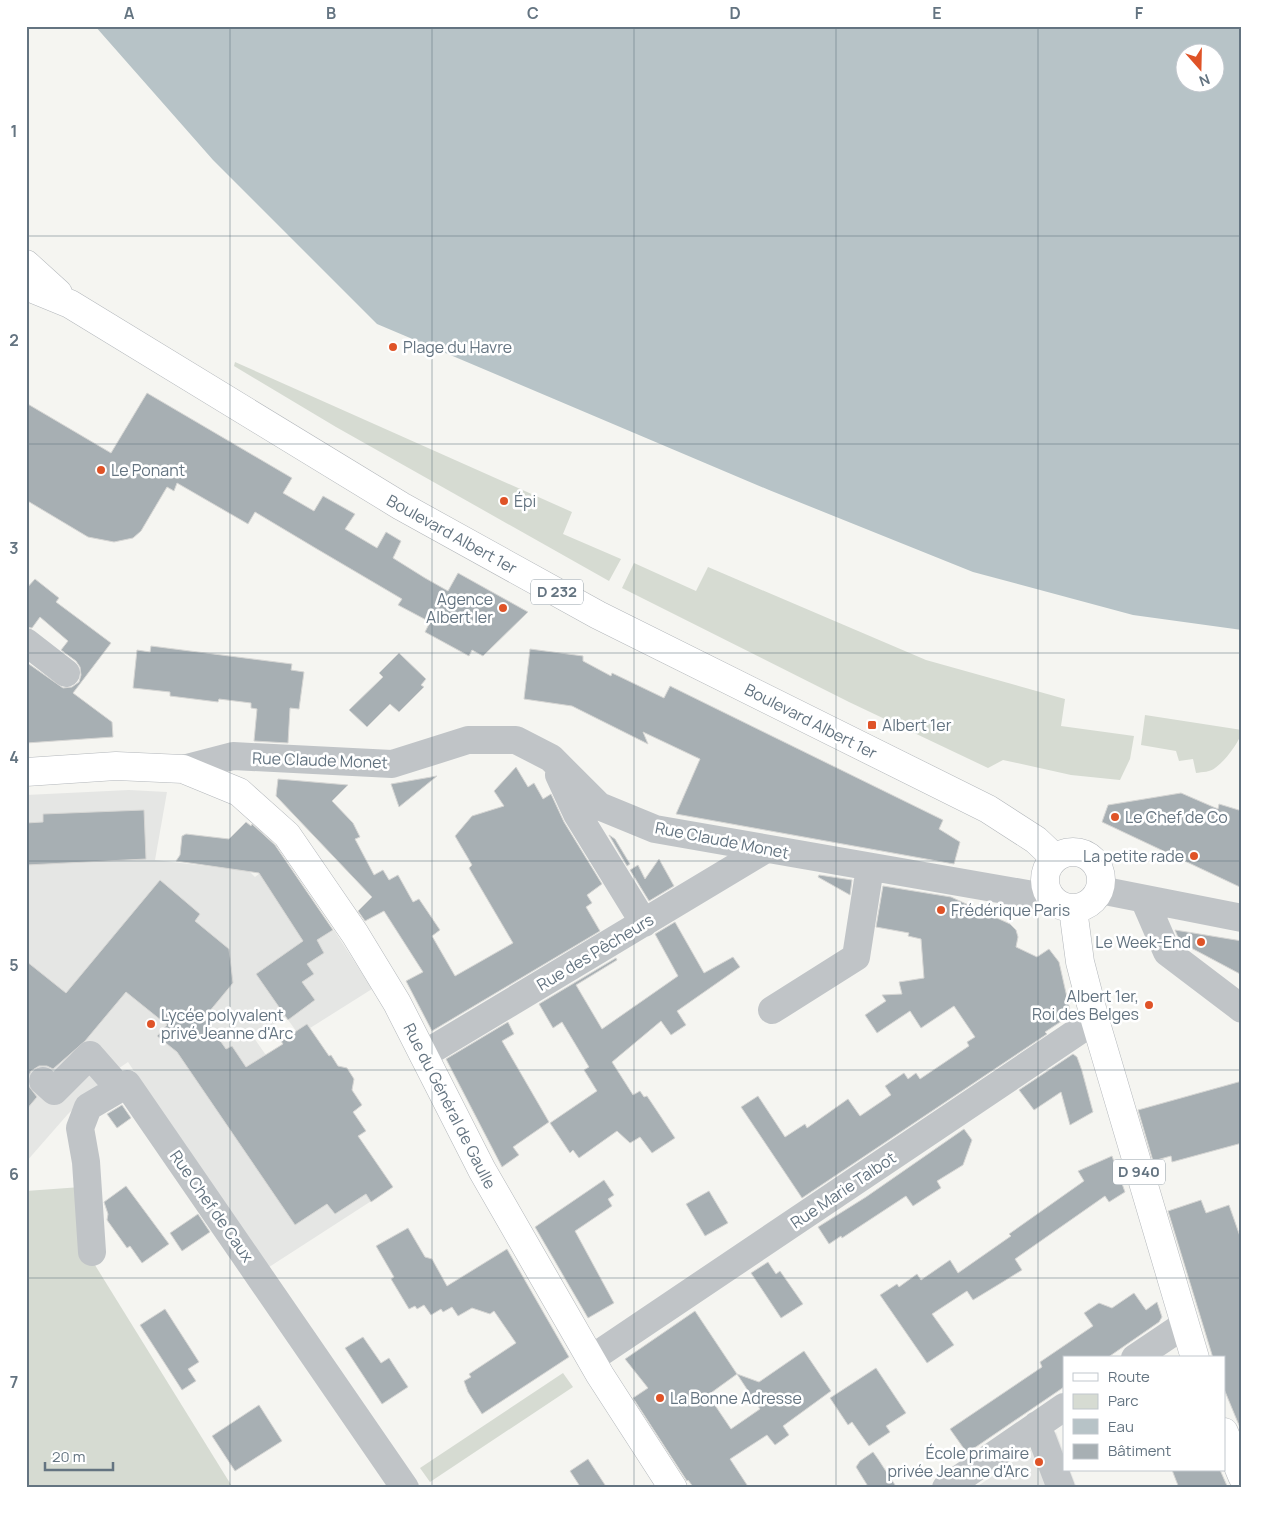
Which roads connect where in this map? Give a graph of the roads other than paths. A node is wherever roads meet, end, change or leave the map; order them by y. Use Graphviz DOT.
graph roads {
  1 [pos="26,264"];
  2 [pos="26,286"];
  3 [pos="70,304"];
  4 [pos="26,642"];
  5 [pos="66,673"];
  6 [pos="551,758"];
  7 [pos="183,769"];
  8 [pos="26,772"];
  9 [pos="766,849"];
  10 [pos="1055,858"];
  11 [pos="865,866"];
  12 [pos="1100,890"];
  13 [pos="1144,899"];
  14 [pos="1062,903"];
  15 [pos="1242,918"];
  16 [pos="644,923"];
  17 [pos="848,928"];
  18 [pos="1231,990"];
  19 [pos="1242,1009"];
  20 [pos="772,1010"];
  21 [pos="1095,1020"];
  22 [pos="423,1055"];
  23 [pos="43,1082"];
  24 [pos="119,1088"];
  25 [pos="92,1252"];
  26 [pos="1184,1325"];
  27 [pos="1139,1356"];
  28 [pos="1194,1356"];
  29 [pos="591,1359"];
  30 [pos="1063,1408"];
  31 [pos="1038,1425"];
  32 [pos="1226,1437"];
  33 [pos="1242,1476"];
  34 [pos="405,1488"];
  35 [pos="673,1488"];
  36 [pos="946,1488"];
  37 [pos="1061,1488"];
  1 -- 3 [label="main road, Boulevard Albert 1er / D 232"];
  2 -- 3 [label="main road, Boulevard Albert 1er / D 232"];
  3 -- 10 [label="main road, Boulevard Albert 1er / D 232"];
  4 -- 5 [label="street"];
  6 -- 7 [label="street, Rue Claude Monet"];
  6 -- 9 [label="street, Rue Claude Monet"];
  6 -- 16 [label="street"];
  7 -- 8 [label="main road, Rue du Général de Gaulle"];
  7 -- 22 [label="main road, Rue du Général de Gaulle"];
  9 -- 11 [label="street, Rue Claude Monet"];
  9 -- 16 [label="street, Rue des Pêcheurs"];
  10 -- 12 [label="main road"];
  10 -- 14 [label="main road"];
  11 -- 14 [label="street, Rue Claude Monet"];
  11 -- 17 [label="street"];
  11 -- 20 [label="street"];
  12 -- 13 [label="street"];
  12 -- 14 [label="main road"];
  13 -- 15 [label="street"];
  13 -- 18 [label="street"];
  14 -- 21 [label="main road, D 940"];
  16 -- 22 [label="street, Rue des Pêcheurs"];
  18 -- 19 [label="street"];
  21 -- 26 [label="main road, D 940"];
  21 -- 29 [label="street, Rue Marie Talbot"];
  22 -- 29 [label="main road, Rue du Général de Gaulle"];
  23 -- 24 [label="street"];
  24 -- 25 [label="street"];
  24 -- 34 [label="street, Rue Chef de Caux"];
  26 -- 27 [label="street"];
  26 -- 28 [label="main road, D 940"];
  29 -- 35 [label="main road, Rue du Général de Gaulle"];
  30 -- 31 [label="street"];
  31 -- 36 [label="street"];
  31 -- 37 [label="street"];
  32 -- 33 [label="main road"];
}
